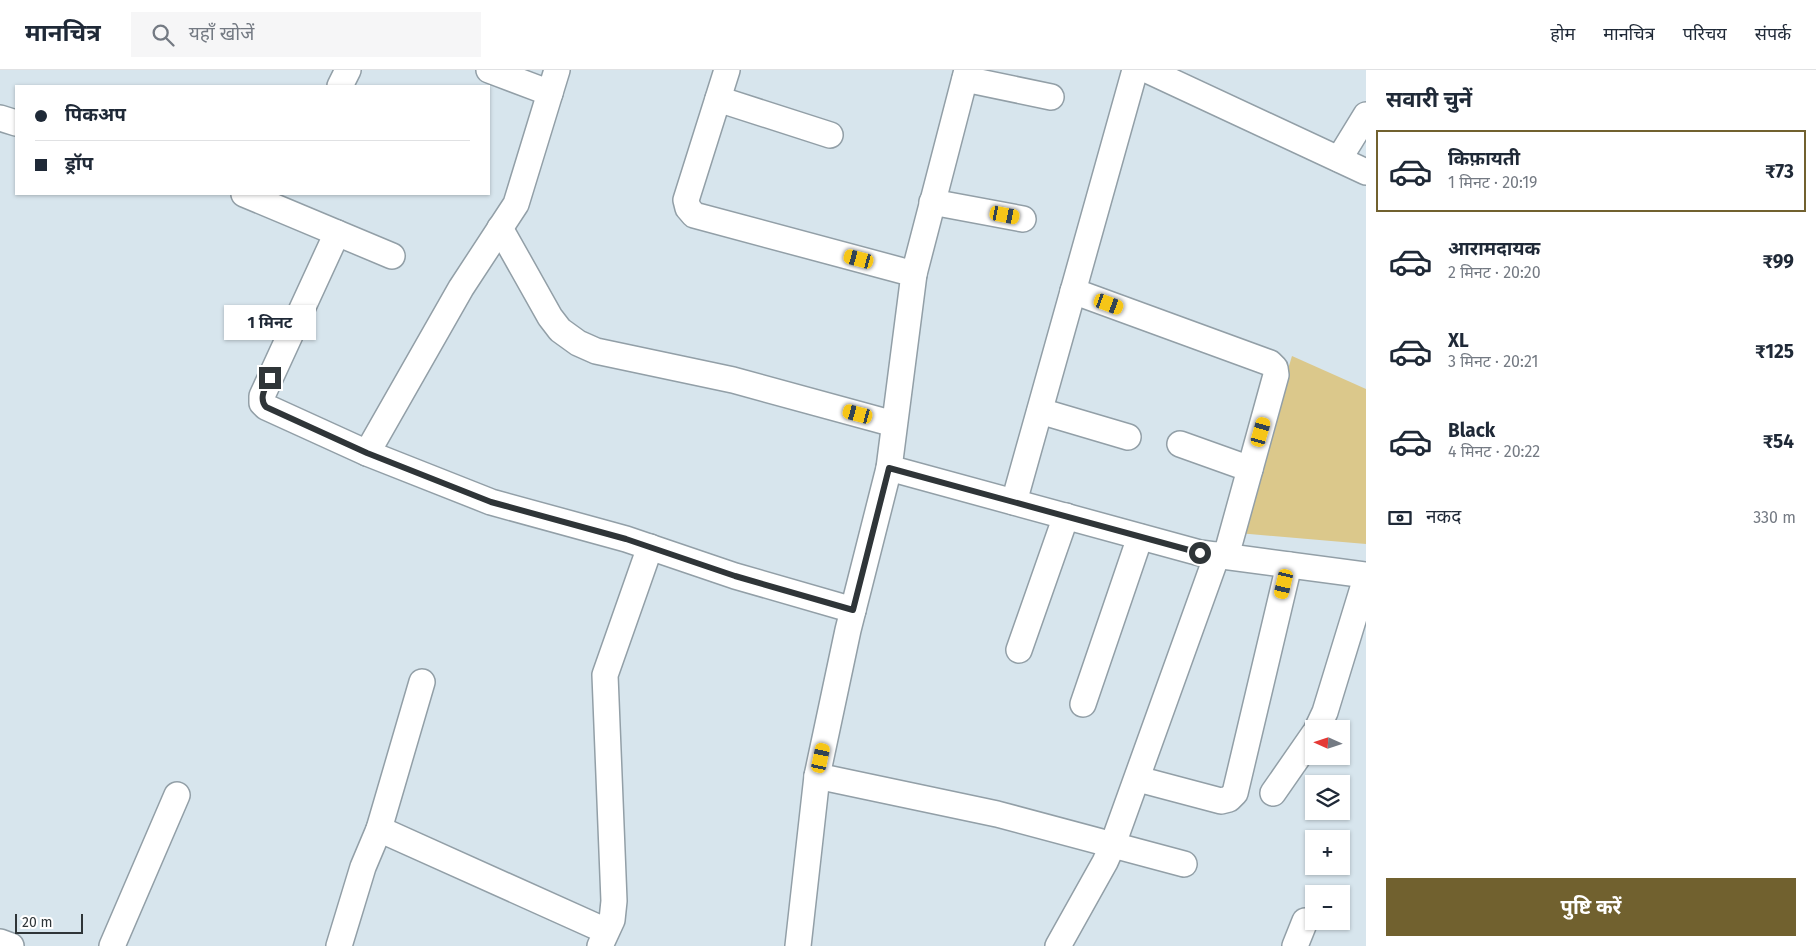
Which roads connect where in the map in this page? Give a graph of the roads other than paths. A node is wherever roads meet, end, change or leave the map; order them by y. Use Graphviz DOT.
graph roads {
  1 [pos="348,70"];
  2 [pos="489,70"];
  3 [pos="727,70"];
  4 [pos="1135,70"];
  5 [pos="1147,70"];
  6 [pos="966,74"];
  7 [pos="553,81"];
  8 [pos="340,85"];
  9 [pos="1051,97"];
  10 [pos="718,99"];
  11 [pos="1366,116"];
  12 [pos="0,118"];
  13 [pos="15,122"];
  14 [pos="830,135"];
  15 [pos="1339,159"];
  16 [pos="1366,172"];
  17 [pos="249,195"];
  18 [pos="932,202"];
  19 [pos="298,204"];
  20 [pos="1023,219"];
  21 [pos="500,228"];
  22 [pos="337,234"];
  23 [pos="392,256"];
  24 [pos="914,274"];
  25 [pos="1073,291"];
  26 [pos="1040,411"];
  27 [pos="894,424"];
  28 [pos="1128,437"];
  29 [pos="1180,444"];
  30 [pos="367,453"];
  31 [pos="889,468"];
  32 [pos="1250,469"];
  33 [pos="1014,502"];
  34 [pos="1066,516"];
  35 [pos="1140,537"];
  36 [pos="650,547"];
  37 [pos="1221,556"];
  38 [pos="1289,565"];
  39 [pos="1366,577"];
  40 [pos="853,610"];
  41 [pos="1019,650"];
  42 [pos="422,682"];
  43 [pos="1082,704"];
  44 [pos="1321,720"];
  45 [pos="1305,747"];
  46 [pos="817,776"];
  47 [pos="1138,779"];
  48 [pos="1273,793"];
  49 [pos="177,794"];
  50 [pos="379,829"];
  51 [pos="1113,844"];
  52 [pos="1184,864"];
  53 [pos="1305,921"];
  54 [pos="603,939"];
  55 [pos="0,942"];
  56 [pos="11,946"];
  57 [pos="112,946"];
  58 [pos="339,946"];
  59 [pos="798,946"];
  60 [pos="1058,946"];
  61 [pos="1295,946"];
  1 -- 8 [label="street"];
  2 -- 7 [label="street"];
  3 -- 10 [label="street"];
  4 -- 25 [label="street"];
  5 -- 15 [label="street"];
  6 -- 9 [label="street"];
  6 -- 18 [label="street"];
  7 -- 21 [label="street"];
  10 -- 14 [label="street"];
  10 -- 24 [label="street"];
  11 -- 15 [label="street"];
  12 -- 13 [label="street"];
  15 -- 16 [label="street"];
  17 -- 19 [label="street"];
  18 -- 20 [label="street"];
  18 -- 24 [label="street"];
  19 -- 22 [label="street"];
  21 -- 27 [label="street"];
  21 -- 30 [label="street"];
  22 -- 23 [label="street"];
  22 -- 30 [label="street"];
  24 -- 27 [label="street"];
  25 -- 26 [label="street"];
  25 -- 32 [label="street"];
  26 -- 28 [label="street"];
  26 -- 33 [label="street"];
  27 -- 31 [label="street"];
  29 -- 32 [label="street"];
  30 -- 36 [label="street"];
  31 -- 33 [label="street"];
  31 -- 40 [label="street"];
  32 -- 37 [label="street"];
  33 -- 34 [label="street"];
  34 -- 35 [label="street"];
  34 -- 41 [label="street"];
  35 -- 37 [label="street"];
  35 -- 43 [label="street"];
  36 -- 40 [label="street"];
  36 -- 54 [label="street"];
  37 -- 38 [label="street"];
  37 -- 47 [label="street"];
  38 -- 39 [label="street"];
  38 -- 47 [label="street"];
  39 -- 44 [label="street"];
  40 -- 46 [label="street"];
  42 -- 50 [label="street"];
  45 -- 48 [label="street"];
  46 -- 51 [label="street"];
  46 -- 59 [label="street"];
  47 -- 51 [label="street"];
  49 -- 57 [label="street"];
  50 -- 54 [label="street"];
  50 -- 58 [label="street"];
  51 -- 52 [label="street"];
  51 -- 60 [label="street"];
  53 -- 61 [label="street"];
  55 -- 56 [label="street"];
}
